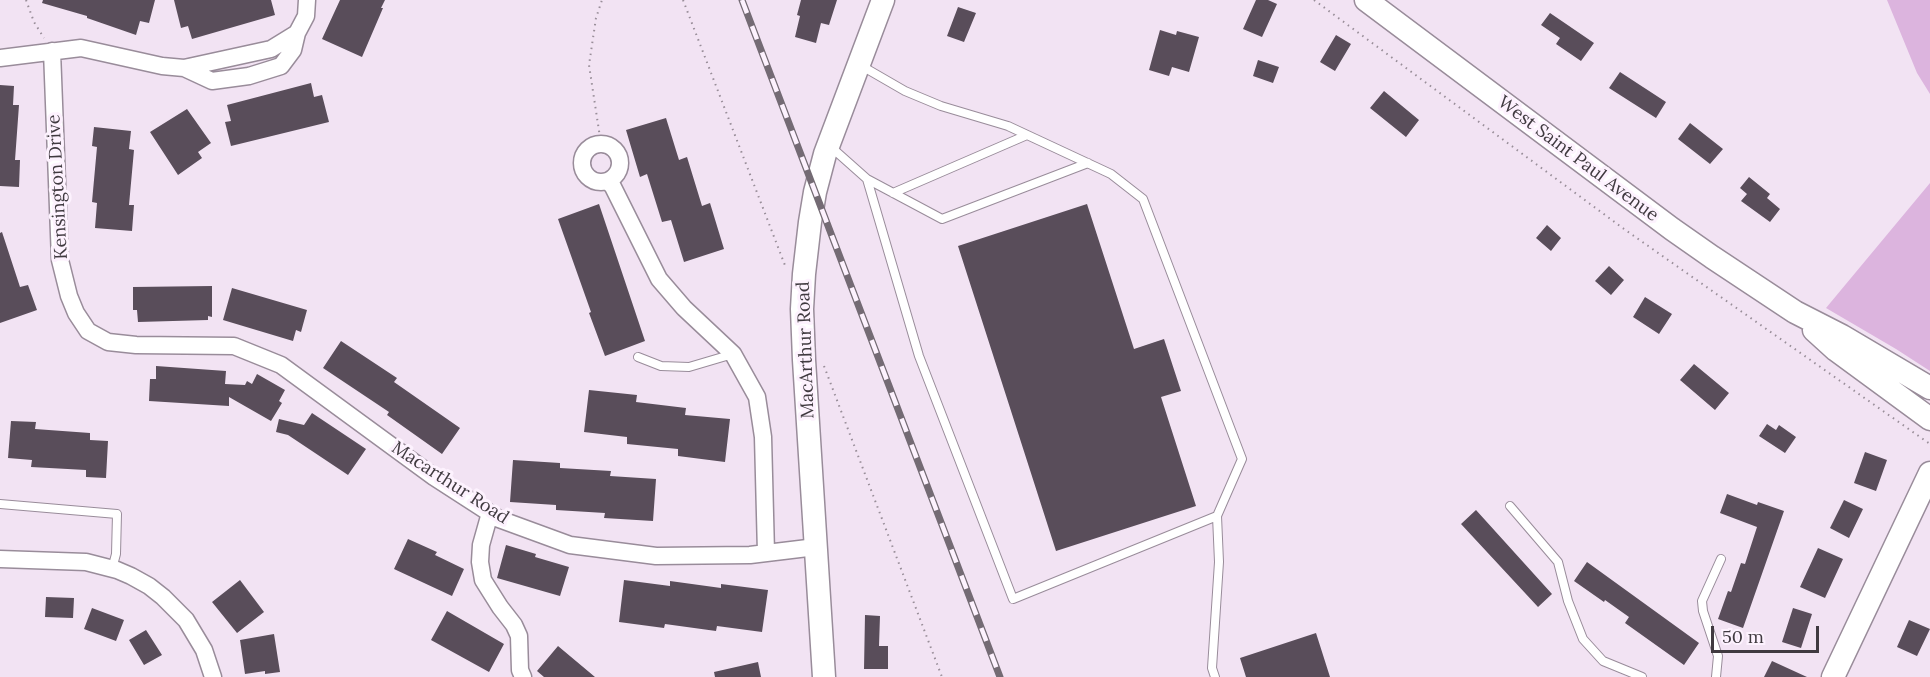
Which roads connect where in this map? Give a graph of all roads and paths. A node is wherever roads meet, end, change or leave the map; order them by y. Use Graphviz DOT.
graph roads {
  1 [pos="26,0"];
  2 [pos="306,0"];
  3 [pos="602,0"];
  4 [pos="683,0"];
  5 [pos="883,0"];
  6 [pos="1314,0"];
  7 [pos="1366,0"];
  8 [pos="52,51"];
  9 [pos="0,58"];
  10 [pos="858,64"];
  11 [pos="1027,135"];
  12 [pos="601,144"];
  13 [pos="828,145"];
  14 [pos="1088,163"];
  15 [pos="867,179"];
  16 [pos="608,181"];
  17 [pos="893,193"];
  18 [pos="786,269"];
  19 [pos="1795,312"];
  20 [pos="108,342"];
  21 [pos="733,354"];
  22 [pos="638,357"];
  23 [pos="823,364"];
  24 [pos="1930,388"];
  25 [pos="1930,419"];
  26 [pos="1930,444"];
  27 [pos="1930,473"];
  28 [pos="0,504"];
  29 [pos="1510,506"];
  30 [pos="490,513"];
  31 [pos="1217,516"];
  32 [pos="816,547"];
  33 [pos="766,553"];
  34 [pos="0,559"];
  35 [pos="1721,559"];
  36 [pos="112,569"];
  37 [pos="1212,676"];
  38 [pos="213,677"];
  39 [pos="523,677"];
  40 [pos="824,677"];
  41 [pos="942,677"];
  42 [pos="1642,677"];
  43 [pos="1716,677"];
  44 [pos="1833,677"];
  1 -- 8 [label="path"];
  2 -- 8 [label="street"];
  3 -- 12 [label="path"];
  4 -- 18 [label="path"];
  5 -- 10 [label="street, MacArthur Road"];
  6 -- 26 [label="path"];
  7 -- 19 [label="street, West Saint Paul Avenue"];
  8 -- 9 [label="street"];
  8 -- 20 [label="street, Kensington Drive"];
  10 -- 11 [label="lane"];
  10 -- 13 [label="street, MacArthur Road"];
  11 -- 14 [label="lane"];
  11 -- 17 [label="lane"];
  12 -- 16 [label="street"];
  12 -- 16 [label="street"];
  13 -- 15 [label="lane"];
  13 -- 32 [label="street, MacArthur Road"];
  14 -- 17 [label="lane"];
  14 -- 31 [label="lane"];
  15 -- 17 [label="lane"];
  15 -- 31 [label="lane"];
  16 -- 21 [label="street"];
  19 -- 24 [label="street, West Saint Paul Avenue"];
  19 -- 25 [label="street, West Saint Paul Avenue"];
  20 -- 30 [label="street, Macarthur Road"];
  21 -- 22 [label="lane"];
  21 -- 33 [label="street"];
  23 -- 41 [label="path"];
  27 -- 44 [label="street"];
  28 -- 36 [label="lane"];
  29 -- 42 [label="lane"];
  30 -- 33 [label="street, Macarthur Road"];
  30 -- 39 [label="street"];
  31 -- 37 [label="lane"];
  32 -- 33 [label="street, Macarthur Road"];
  32 -- 40 [label="street, MacArthur Road"];
  34 -- 36 [label="street"];
  35 -- 43 [label="lane"];
  36 -- 38 [label="street"];
}
